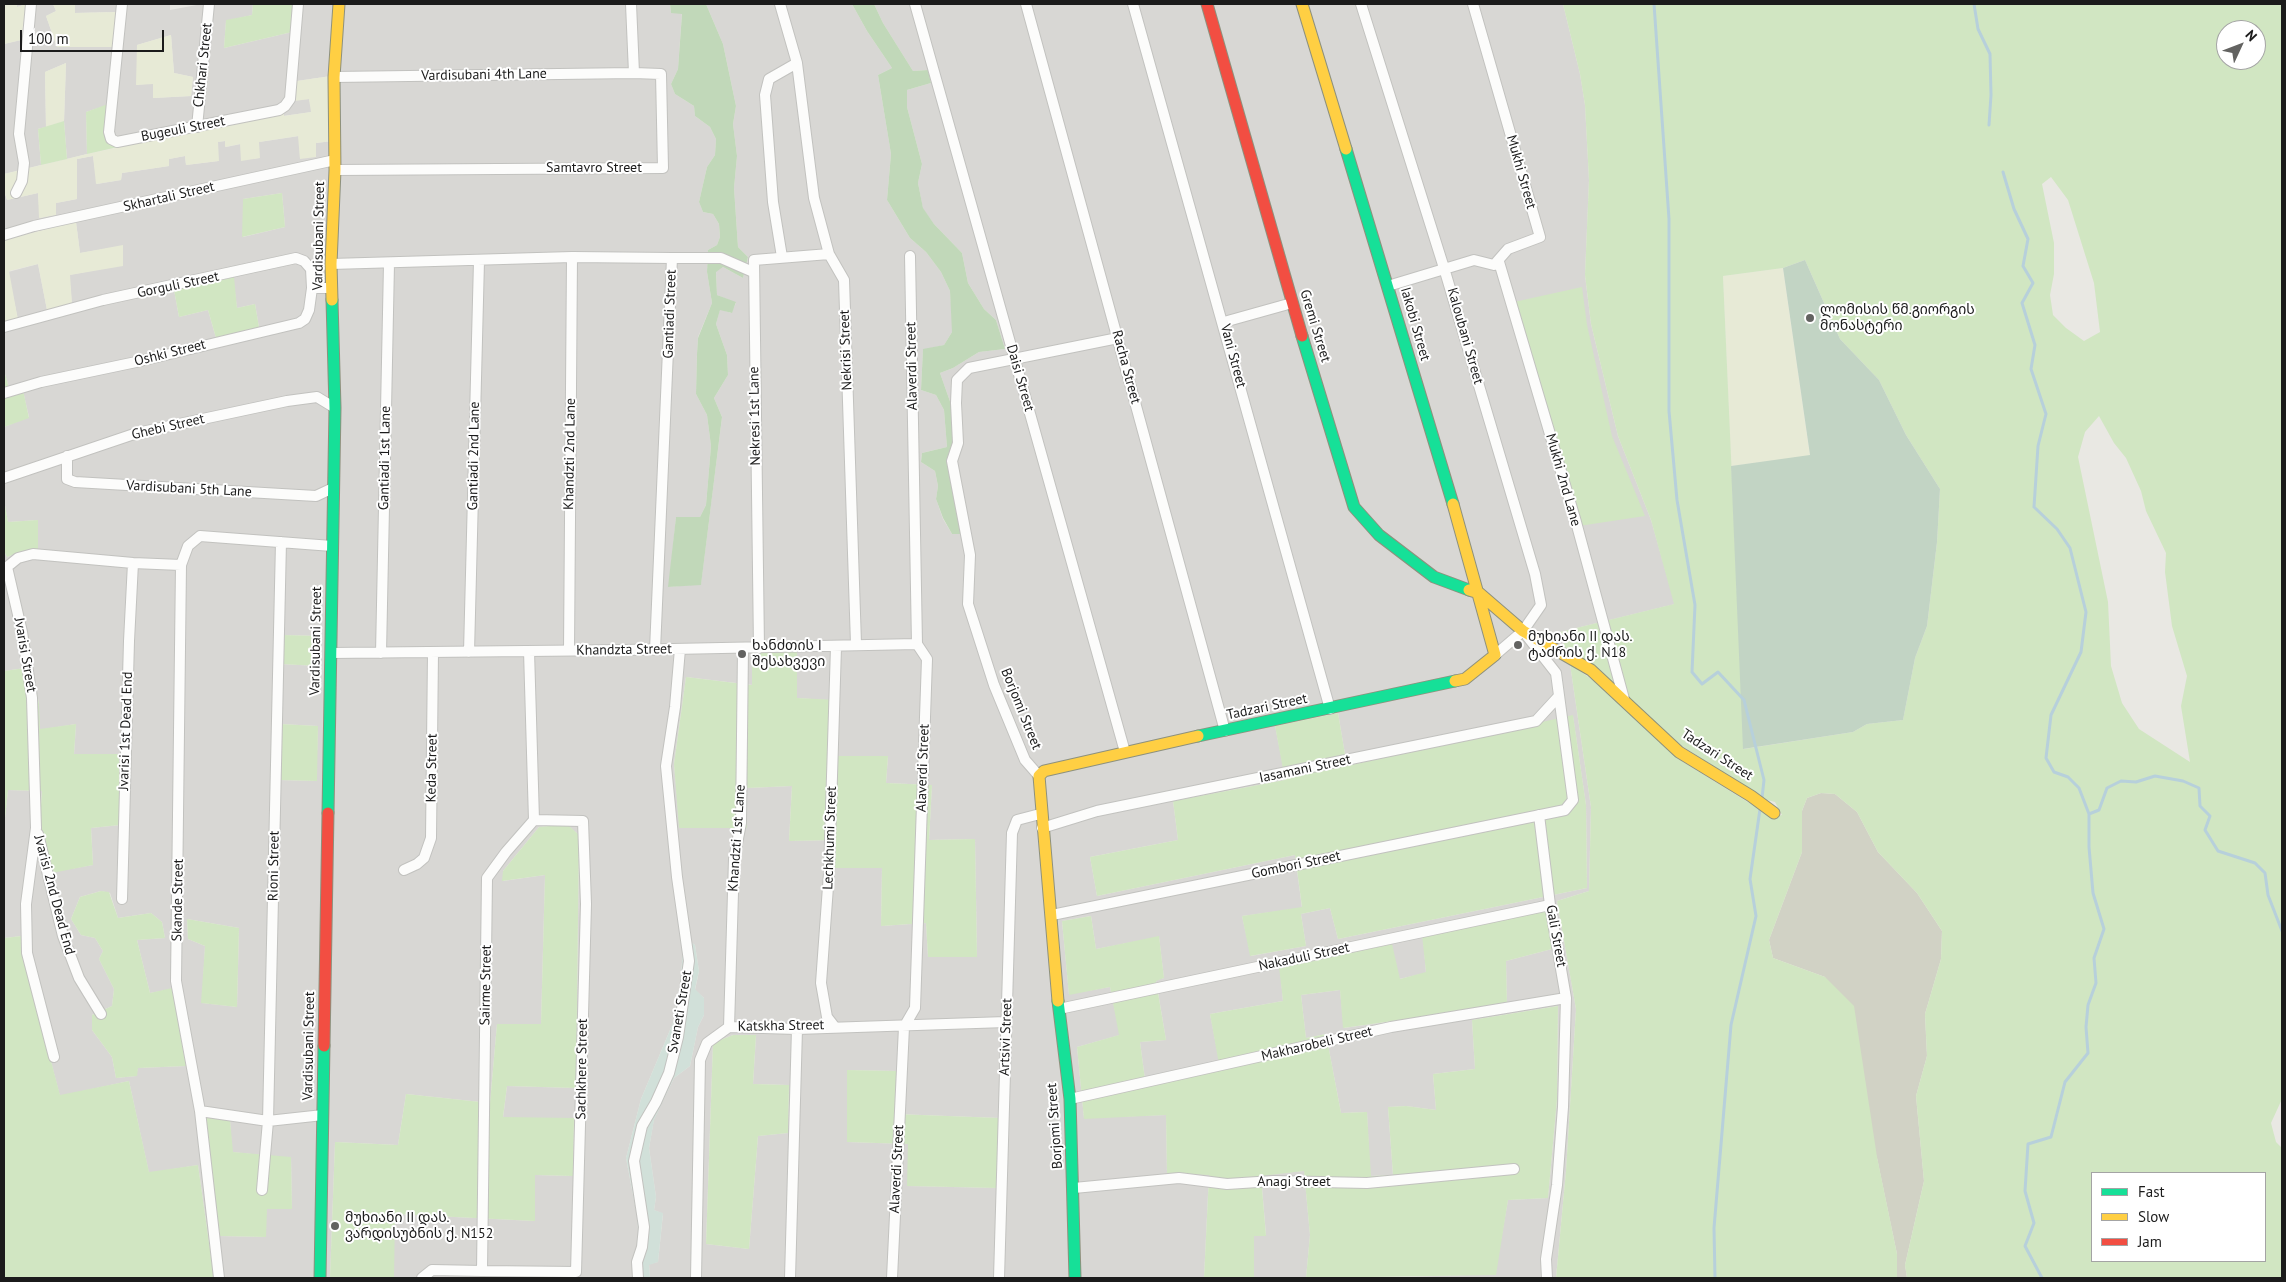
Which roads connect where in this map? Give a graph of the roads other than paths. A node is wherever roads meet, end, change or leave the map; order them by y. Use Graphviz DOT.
graph roads {
  1 [pos="31,4"];
  2 [pos="122,4"];
  3 [pos="209,4"];
  4 [pos="298,4"];
  5 [pos="339,4"];
  6 [pos="631,4"];
  7 [pos="780,4"];
  8 [pos="915,4"];
  9 [pos="1026,4"];
  10 [pos="1133,4"];
  11 [pos="1207,4"];
  12 [pos="1302,4"];
  13 [pos="1361,4"];
  14 [pos="1473,4"];
  15 [pos="797,63"];
  16 [pos="634,73"];
  17 [pos="334,78"];
  18 [pos="197,127"];
  19 [pos="335,165"];
  20 [pos="16,193"];
  21 [pos="4,235"];
  22 [pos="830,254"];
  23 [pos="910,256"];
  24 [pos="572,257"];
  25 [pos="782,257"];
  26 [pos="672,258"];
  27 [pos="479,261"];
  28 [pos="1499,262"];
  29 [pos="331,264"];
  30 [pos="389,264"];
  31 [pos="1444,268"];
  32 [pos="753,272"];
  33 [pos="1388,286"];
  34 [pos="312,288"];
  35 [pos="332,288"];
  36 [pos="1292,303"];
  37 [pos="1224,322"];
  38 [pos="4,327"];
  39 [pos="1118,338"];
  40 [pos="1014,358"];
  41 [pos="4,393"];
  42 [pos="335,408"];
  43 [pos="67,456"];
  44 [pos="4,478"];
  45 [pos="333,488"];
  46 [pos="281,542"];
  47 [pos="332,546"];
  48 [pos="5,563"];
  49 [pos="133,563"];
  50 [pos="181,565"];
  51 [pos="1479,594"];
  52 [pos="1523,631"];
  53 [pos="856,644"];
  54 [pos="917,644"];
  55 [pos="836,647"];
  56 [pos="743,648"];
  57 [pos="759,648"];
  58 [pos="680,649"];
  59 [pos="569,650"];
  60 [pos="656,650"];
  61 [pos="528,651"];
  62 [pos="381,652"];
  63 [pos="433,652"];
  64 [pos="469,652"];
  65 [pos="331,653"];
  66 [pos="1495,655"];
  67 [pos="1559,696"];
  68 [pos="1624,699"];
  69 [pos="1330,708"];
  70 [pos="1226,730"];
  71 [pos="1125,752"];
  72 [pos="1039,776"];
  73 [pos="1774,813"];
  74 [pos="1040,814"];
  75 [pos="1539,815"];
  76 [pos="534,820"];
  77 [pos="36,828"];
  78 [pos="1042,828"];
  79 [pos="404,870"];
  80 [pos="122,899"];
  81 [pos="1550,905"];
  82 [pos="1052,915"];
  83 [pos="1566,998"];
  84 [pos="1059,1009"];
  85 [pos="101,1014"];
  86 [pos="1006,1022"];
  87 [pos="834,1026"];
  88 [pos="904,1026"];
  89 [pos="729,1027"];
  90 [pos="797,1029"];
  91 [pos="54,1057"];
  92 [pos="1070,1099"];
  93 [pos="200,1111"];
  94 [pos="323,1115"];
  95 [pos="268,1121"];
  96 [pos="1514,1169"];
  97 [pos="1074,1188"];
  98 [pos="262,1190"];
  99 [pos="482,1271"];
  100 [pos="219,1278"];
  101 [pos="320,1278"];
  102 [pos="422,1278"];
  103 [pos="638,1278"];
  104 [pos="696,1278"];
  105 [pos="790,1278"];
  106 [pos="892,1278"];
  107 [pos="999,1278"];
  108 [pos="1075,1278"];
  109 [pos="1547,1278"];
  1 -- 20 [label="street"];
  2 -- 18 [label="street, Bugeuli Street"];
  3 -- 18 [label="street, Chkhari Street"];
  4 -- 18 [label="street, Bugeuli Street"];
  5 -- 17 [label="street, Vardisubani Street"];
  6 -- 16 [label="street"];
  7 -- 15 [label="street, Nekrisi Street"];
  8 -- 40 [label="street, Daisi Street"];
  9 -- 39 [label="street, Racha Street"];
  10 -- 37 [label="street, Vani Street"];
  11 -- 36 [label="street, Gremi Street"];
  12 -- 33 [label="street, Iakobi Street"];
  13 -- 31 [label="street, Kaloubani Street"];
  14 -- 28 [label="street, Mukhi Street"];
  15 -- 22 [label="street, Nekrisi Street"];
  15 -- 25 [label="street"];
  16 -- 17 [label="street, Vardisubani 4th Lane"];
  16 -- 19 [label="street, Samtavro Street"];
  17 -- 19 [label="street, Vardisubani Street"];
  19 -- 21 [label="street, Skhartali Street"];
  19 -- 29 [label="street, Vardisubani Street"];
  22 -- 25 [label="street"];
  22 -- 53 [label="street, Nekrisi Street"];
  23 -- 54 [label="street, Alaverdi Street"];
  24 -- 26 [label="street, Gantiadi Street"];
  24 -- 27 [label="street, Gantiadi Street"];
  24 -- 59 [label="street, Khandzti 2nd Lane"];
  25 -- 32 [label="street"];
  26 -- 32 [label="street"];
  26 -- 60 [label="street, Gantiadi Street"];
  27 -- 30 [label="street, Gantiadi Street"];
  27 -- 64 [label="street, Gantiadi 2nd Lane"];
  28 -- 31 [label="street"];
  28 -- 68 [label="street, Mukhi 2nd Lane"];
  29 -- 30 [label="street, Gantiadi Street"];
  29 -- 35 [label="street, Vardisubani Street"];
  30 -- 62 [label="street, Gantiadi 1st Lane"];
  31 -- 33 [label="street"];
  31 -- 52 [label="street, Kaloubani Street"];
  32 -- 57 [label="street, Nekresi 1st Lane"];
  33 -- 51 [label="street, Iakobi Street"];
  34 -- 35 [label="street"];
  34 -- 38 [label="street, Gorguli Street"];
  34 -- 41 [label="street, Oshki Street"];
  35 -- 42 [label="street, Vardisubani Street"];
  36 -- 37 [label="street"];
  36 -- 51 [label="street, Gremi Street"];
  37 -- 69 [label="street, Vani Street"];
  39 -- 40 [label="street, Borjomi Street"];
  39 -- 70 [label="street, Racha Street"];
  40 -- 71 [label="street, Daisi Street"];
  40 -- 72 [label="street, Borjomi Street"];
  42 -- 43 [label="street, Ghebi Street"];
  42 -- 45 [label="street, Vardisubani Street"];
  43 -- 44 [label="street, Ghebi Street"];
  43 -- 45 [label="street, Vardisubani 5th Lane"];
  45 -- 47 [label="street, Vardisubani Street"];
  46 -- 47 [label="street"];
  46 -- 50 [label="street"];
  46 -- 95 [label="street, Rioni Street"];
  47 -- 65 [label="street, Vardisubani Street"];
  48 -- 49 [label="street, Jvarisi Street"];
  48 -- 77 [label="street, Jvarisi Street"];
  49 -- 50 [label="street, Jvarisi Street"];
  49 -- 80 [label="street, Jvarisi 1st Dead End"];
  50 -- 93 [label="street, Skande Street"];
  51 -- 52 [label="street, Tadzari Street"];
  51 -- 66 [label="street, Iakobi Street"];
  52 -- 66 [label="street, Kaloubani Street"];
  52 -- 67 [label="street"];
  52 -- 68 [label="street, Tadzari Street"];
  53 -- 54 [label="street, Khandzta Street"];
  53 -- 55 [label="street, Khandzta Street"];
  54 -- 88 [label="street, Alaverdi Street"];
  55 -- 57 [label="street, Khandzta Street"];
  55 -- 87 [label="street, Lechkhumi Street"];
  56 -- 57 [label="street, Khandzta Street"];
  56 -- 58 [label="street, Khandzta Street"];
  56 -- 89 [label="street, Khandzti 1st Lane"];
  58 -- 60 [label="street, Khandzta Street"];
  58 -- 103 [label="street, Svaneti Street"];
  59 -- 60 [label="street, Khandzta Street"];
  59 -- 61 [label="street, Khandzta Street"];
  61 -- 64 [label="street, Khandzta Street"];
  61 -- 76 [label="street"];
  62 -- 63 [label="street, Khandzta Street"];
  62 -- 65 [label="street, Khandzta Street"];
  63 -- 64 [label="street, Khandzta Street"];
  63 -- 79 [label="street, Keda Street"];
  65 -- 94 [label="street, Vardisubani Street"];
  66 -- 69 [label="street, Tadzari Street"];
  67 -- 75 [label="street"];
  67 -- 78 [label="street, Iasamani Street"];
  68 -- 73 [label="street, Tadzari Street"];
  69 -- 70 [label="street, Tadzari Street"];
  70 -- 71 [label="street, Tadzari Street"];
  71 -- 72 [label="street, Tadzari Street"];
  72 -- 74 [label="street, Borjomi Street"];
  74 -- 78 [label="street, Borjomi Street"];
  74 -- 86 [label="street, Artsivi Street"];
  75 -- 81 [label="street, Gali Street"];
  75 -- 82 [label="street, Gombori Street"];
  76 -- 99 [label="street, Sairme Street"];
  76 -- 99 [label="street, Sachkhere Street"];
  77 -- 85 [label="street, Jvarisi 2nd Dead End"];
  77 -- 91 [label="street, Jvarisi Street"];
  78 -- 82 [label="street, Borjomi Street"];
  81 -- 83 [label="street, Gali Street"];
  81 -- 84 [label="street, Nakaduli Street"];
  82 -- 84 [label="street, Borjomi Street"];
  83 -- 92 [label="street, Makharobeli Street"];
  83 -- 109 [label="street, Gali Street"];
  84 -- 92 [label="street, Borjomi Street"];
  86 -- 88 [label="street, Katskha Street"];
  86 -- 107 [label="street, Artsivi Street"];
  87 -- 88 [label="street, Katskha Street"];
  87 -- 90 [label="street, Katskha Street"];
  88 -- 106 [label="street, Alaverdi Street"];
  89 -- 90 [label="street, Katskha Street"];
  89 -- 104 [label="street, Katskha Street"];
  90 -- 105 [label="street"];
  92 -- 97 [label="street, Borjomi Street"];
  93 -- 95 [label="street"];
  93 -- 100 [label="street, Skande Street"];
  94 -- 95 [label="street"];
  94 -- 101 [label="street, Vardisubani Street"];
  95 -- 98 [label="street, Rioni Street"];
  96 -- 97 [label="street, Anagi Street"];
  97 -- 108 [label="street, Borjomi Street"];
  99 -- 102 [label="street"];
}
